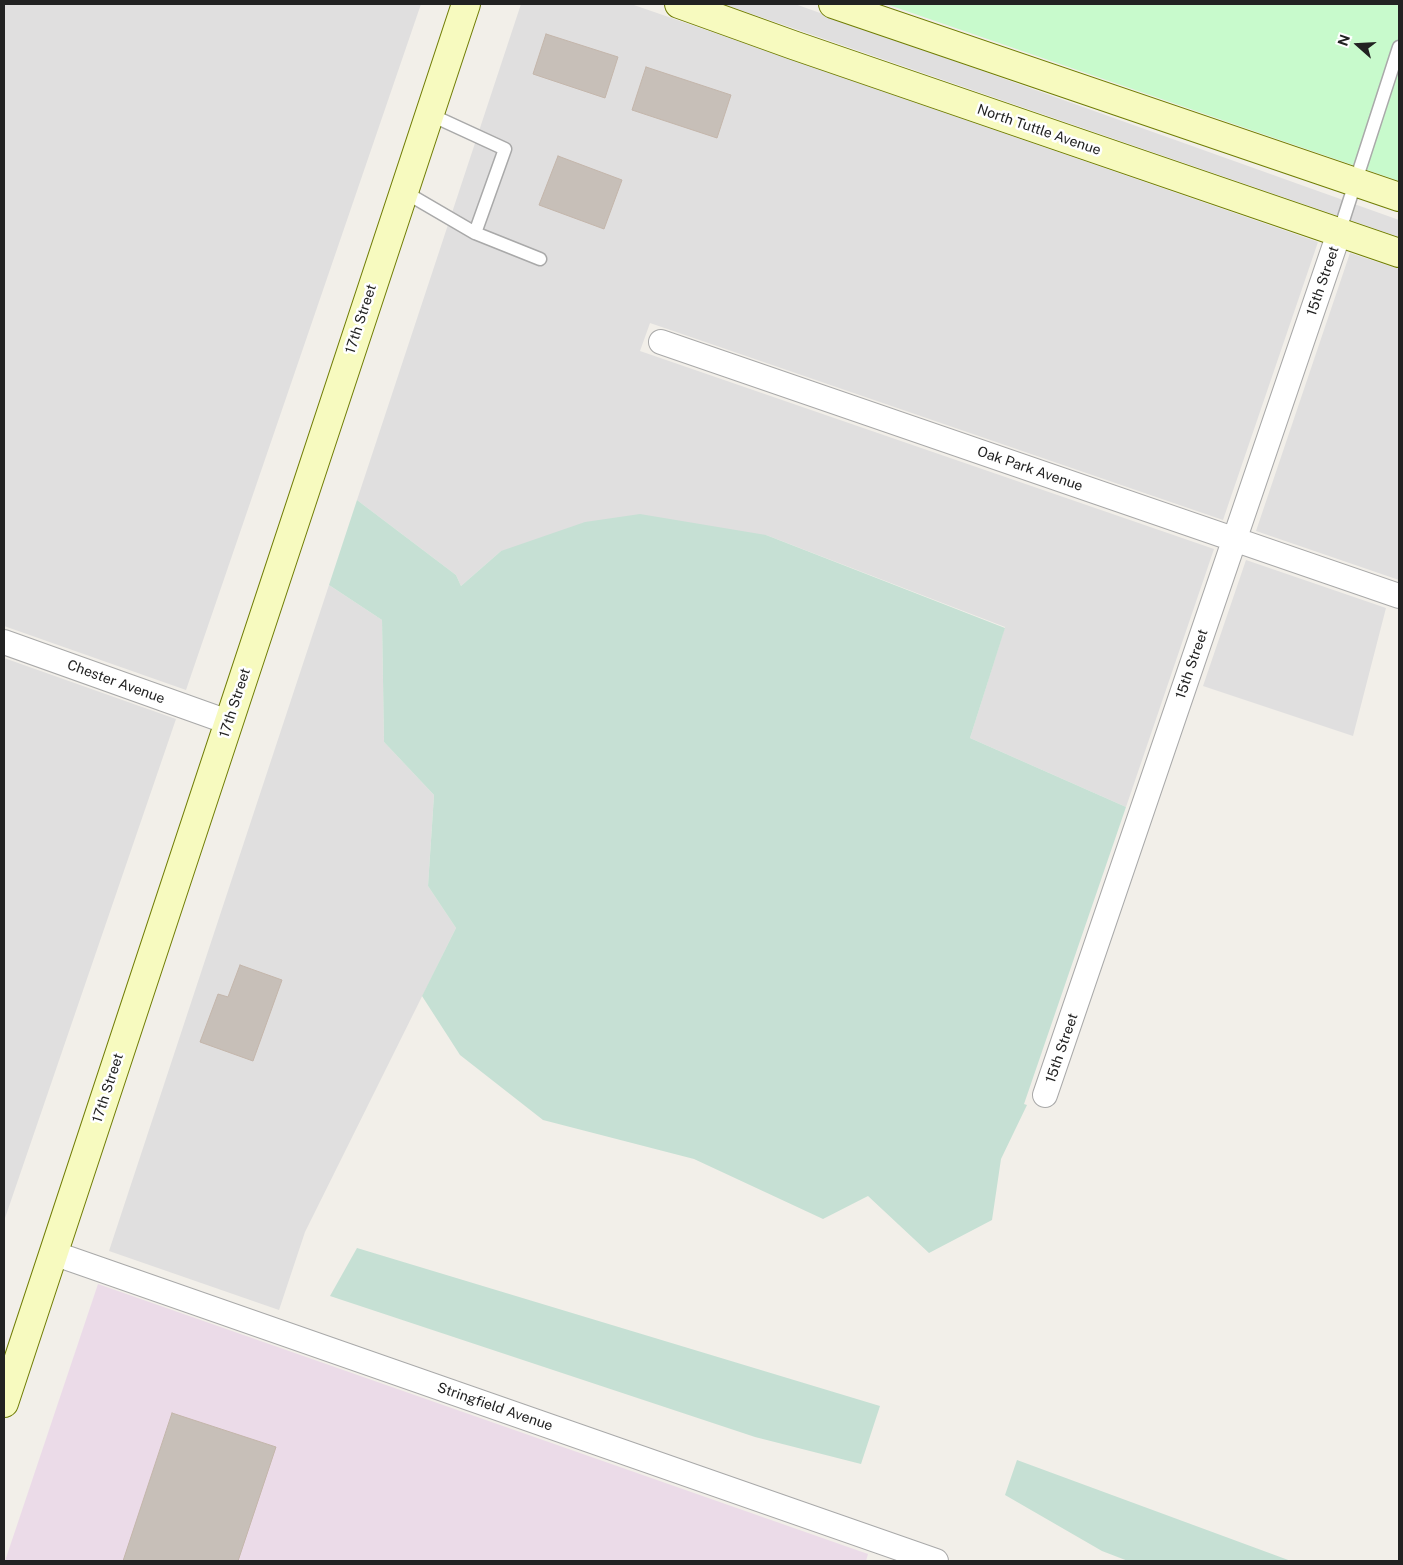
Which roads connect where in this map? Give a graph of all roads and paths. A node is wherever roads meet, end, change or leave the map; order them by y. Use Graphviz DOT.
graph roads {
  1 [pos="466,4"];
  2 [pos="679,4"];
  3 [pos="833,4"];
  4 [pos="1399,47"];
  5 [pos="429,114"];
  6 [pos="1356,182"];
  7 [pos="404,191"];
  8 [pos="1399,197"];
  9 [pos="475,233"];
  10 [pos="1339,233"];
  11 [pos="1399,253"];
  12 [pos="540,260"];
  13 [pos="661,342"];
  14 [pos="1235,540"];
  15 [pos="1399,596"];
  16 [pos="4,642"];
  17 [pos="228,722"];
  18 [pos="1045,1095"];
  19 [pos="53,1253"];
  20 [pos="4,1403"];
  21 [pos="887,1553"];
  22 [pos="936,1561"];
  1 -- 5 [label="main road, 17th Street"];
  2 -- 10 [label="main road, North Tuttle Avenue"];
  3 -- 6 [label="main road"];
  4 -- 6 [label="lane"];
  5 -- 7 [label="main road, 17th Street"];
  5 -- 9 [label="lane"];
  6 -- 8 [label="main road"];
  6 -- 10 [label="lane"];
  7 -- 9 [label="lane"];
  7 -- 17 [label="main road, 17th Street"];
  9 -- 12 [label="lane"];
  10 -- 11 [label="main road, North Tuttle Avenue"];
  10 -- 14 [label="street, 15th Street"];
  13 -- 14 [label="street, Oak Park Avenue"];
  14 -- 15 [label="street, Oak Park Avenue"];
  14 -- 18 [label="street, 15th Street"];
  16 -- 17 [label="street, Chester Avenue"];
  17 -- 19 [label="main road, 17th Street"];
  19 -- 20 [label="main road, 17th Street"];
  19 -- 21 [label="street, Stringfield Avenue"];
  21 -- 22 [label="street, Stringfield Avenue"];
}
